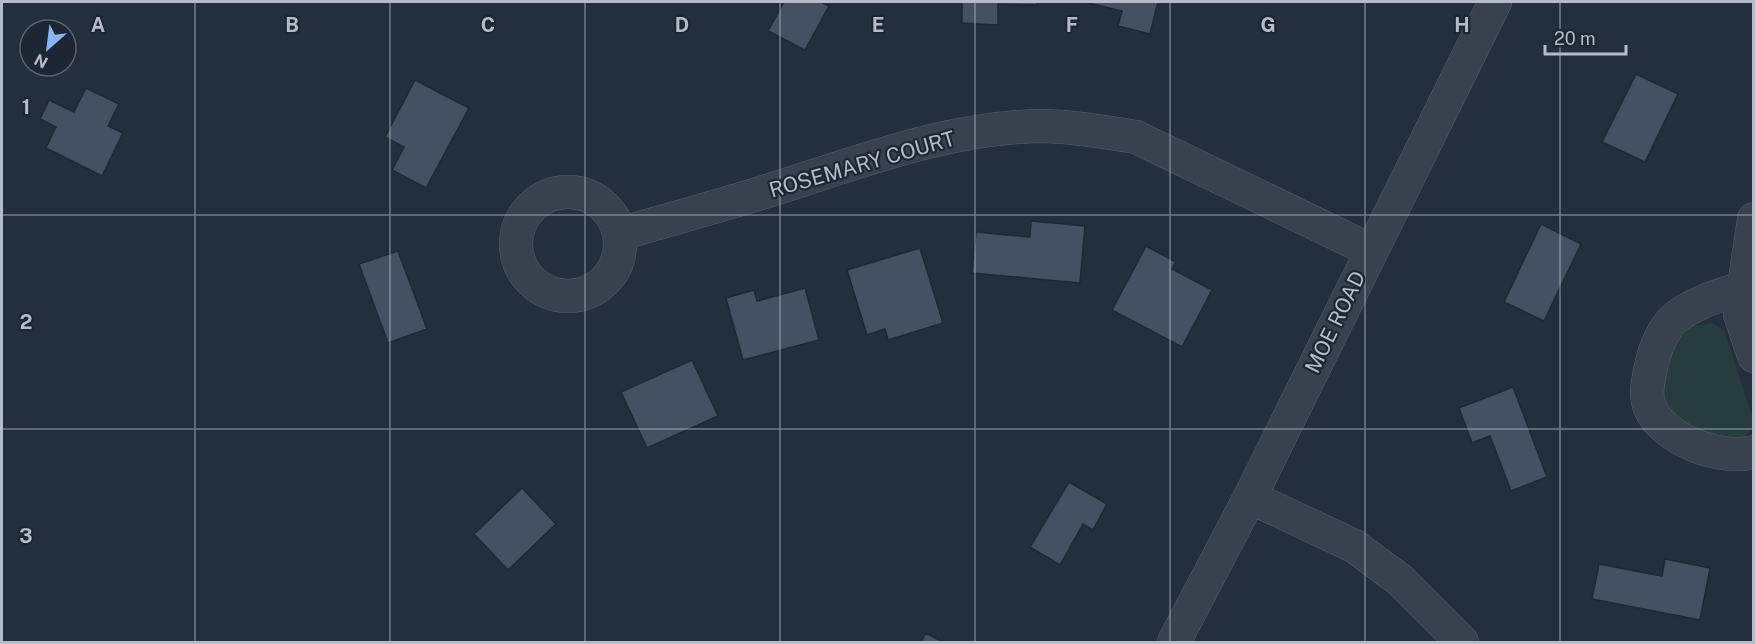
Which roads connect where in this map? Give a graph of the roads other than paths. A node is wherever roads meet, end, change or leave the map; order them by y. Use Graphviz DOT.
graph roads {
  1 [pos="1495,2"];
  2 [pos="1752,233"];
  3 [pos="620,234"];
  4 [pos="1370,250"];
  5 [pos="1742,288"];
  6 [pos="1754,356"];
  7 [pos="1754,452"];
  8 [pos="1250,497"];
  9 [pos="1174,642"];
  10 [pos="1462,642"];
  1 -- 4 [label="street, MOE ROAD"];
  2 -- 5 [label="street"];
  3 -- 4 [label="street, ROSEMARY COURT"];
  4 -- 8 [label="street, MOE ROAD"];
  5 -- 6 [label="street"];
  5 -- 7 [label="street"];
  8 -- 9 [label="street, MOE ROAD"];
  8 -- 10 [label="street"];
}
